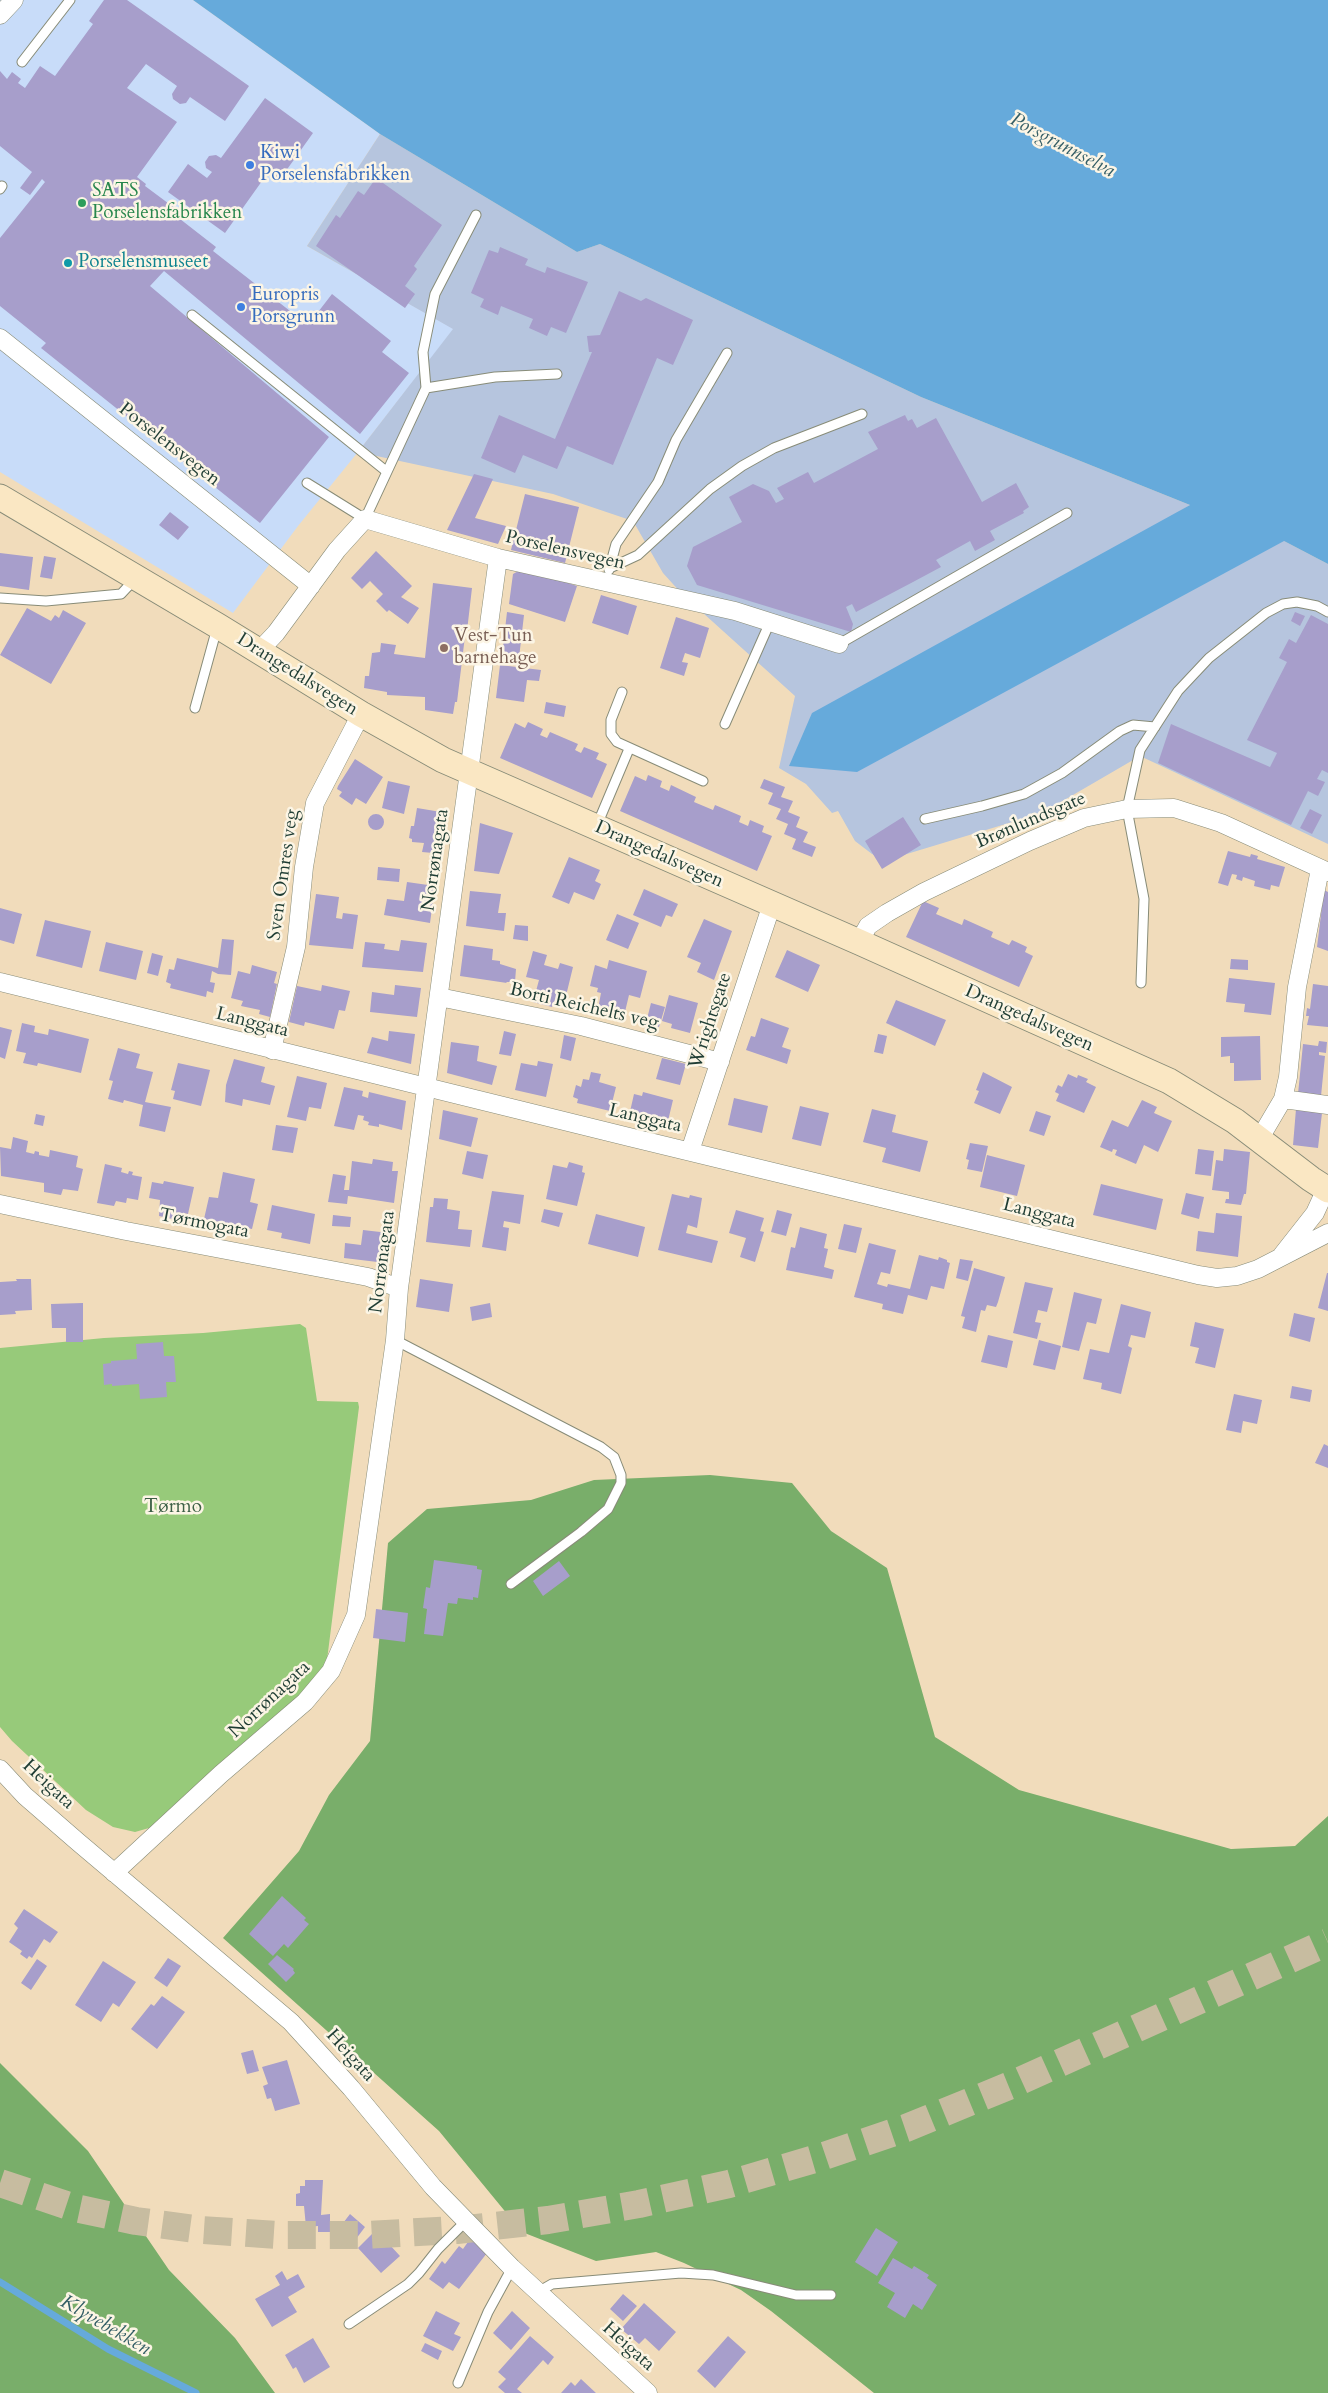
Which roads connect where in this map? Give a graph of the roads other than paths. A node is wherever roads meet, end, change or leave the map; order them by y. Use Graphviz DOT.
graph roads {
  1 [pos="14,0"];
  2 [pos="70,0"];
  3 [pos="0,15"];
  4 [pos="22,62"];
  5 [pos="476,215"];
  6 [pos="192,316"];
  7 [pos="0,338"];
  8 [pos="727,353"];
  9 [pos="557,374"];
  10 [pos="426,388"];
  11 [pos="862,414"];
  12 [pos="386,471"];
  13 [pos="307,483"];
  14 [pos="0,498"];
  15 [pos="1067,513"];
  16 [pos="365,519"];
  17 [pos="498,558"];
  18 [pos="608,575"];
  19 [pos="135,579"];
  20 [pos="311,586"];
  21 [pos="0,598"];
  22 [pos="1328,612"];
  23 [pos="770,622"];
  24 [pos="218,626"];
  25 [pos="838,644"];
  26 [pos="259,651"];
  27 [pos="622,692"];
  28 [pos="195,708"];
  29 [pos="360,714"];
  30 [pos="725,724"];
  31 [pos="1155,727"];
  32 [pos="629,749"];
  33 [pos="470,773"];
  34 [pos="702,781"];
  35 [pos="1126,809"];
  36 [pos="925,819"];
  37 [pos="596,827"];
  38 [pos="1324,871"];
  39 [pos="772,904"];
  40 [pos="860,942"];
  41 [pos="0,982"];
  42 [pos="1141,983"];
  43 [pos="439,997"];
  44 [pos="272,1050"];
  45 [pos="720,1062"];
  46 [pos="427,1088"];
  47 [pos="1283,1099"];
  48 [pos="1328,1105"];
  49 [pos="1260,1138"];
  50 [pos="690,1151"];
  51 [pos="1327,1189"];
  52 [pos="0,1204"];
  53 [pos="1328,1233"];
  54 [pos="1280,1257"];
  55 [pos="399,1288"];
  56 [pos="396,1340"];
  57 [pos="511,1584"];
  58 [pos="0,1769"];
  59 [pos="114,1873"];
  60 [pos="466,2221"];
  61 [pos="512,2268"];
  62 [pos="538,2292"];
  63 [pos="831,2295"];
  64 [pos="348,2324"];
  65 [pos="458,2383"];
  66 [pos="648,2393"];
  1 -- 3 [label="street"];
  2 -- 4 [label="lane"];
  5 -- 10 [label="lane"];
  6 -- 12 [label="lane"];
  7 -- 20 [label="street, Porselensvegen"];
  8 -- 18 [label="lane"];
  9 -- 10 [label="lane"];
  10 -- 12 [label="lane"];
  11 -- 18 [label="lane"];
  12 -- 16 [label="lane"];
  13 -- 16 [label="lane"];
  14 -- 19 [label="street, Drangedalsvegen"];
  15 -- 25 [label="lane"];
  16 -- 17 [label="street, Porselensvegen"];
  16 -- 20 [label="street"];
  17 -- 18 [label="street, Porselensvegen"];
  17 -- 33 [label="street, Norrønagata"];
  18 -- 23 [label="street, Porselensvegen"];
  19 -- 21 [label="lane"];
  19 -- 24 [label="street, Drangedalsvegen"];
  20 -- 26 [label="street"];
  22 -- 31 [label="lane"];
  23 -- 25 [label="street, Porselensvegen"];
  23 -- 30 [label="lane"];
  24 -- 26 [label="street, Drangedalsvegen"];
  24 -- 28 [label="lane"];
  26 -- 29 [label="street, Drangedalsvegen"];
  27 -- 32 [label="lane"];
  29 -- 33 [label="street, Drangedalsvegen"];
  29 -- 44 [label="street, Sven Omres veg"];
  31 -- 35 [label="lane"];
  31 -- 36 [label="lane"];
  32 -- 34 [label="lane"];
  32 -- 37 [label="lane"];
  33 -- 37 [label="street, Drangedalsvegen"];
  33 -- 43 [label="street, Norrønagata"];
  35 -- 38 [label="street, Brønlundsgate"];
  35 -- 40 [label="street, Brønlundsgate"];
  35 -- 42 [label="lane"];
  37 -- 39 [label="street, Drangedalsvegen"];
  38 -- 47 [label="street, Brønlundsgate"];
  39 -- 40 [label="street, Drangedalsvegen"];
  39 -- 45 [label="street, Wrightsgate"];
  40 -- 49 [label="street, Drangedalsvegen"];
  41 -- 44 [label="street, Langgata"];
  43 -- 45 [label="street, Borti Reichelts veg"];
  43 -- 46 [label="street, Norrønagata"];
  44 -- 46 [label="street, Langgata"];
  45 -- 50 [label="street, Wrightsgate"];
  46 -- 50 [label="street, Langgata"];
  46 -- 55 [label="street, Norrønagata"];
  47 -- 48 [label="street"];
  47 -- 49 [label="street, Brønlundsgate"];
  49 -- 51 [label="street, Drangedalsvegen"];
  50 -- 54 [label="street, Langgata"];
  51 -- 54 [label="street, Langgata"];
  52 -- 55 [label="street, Tørmogata"];
  53 -- 54 [label="street, Langgata"];
  55 -- 56 [label="street, Norrønagata"];
  56 -- 57 [label="lane"];
  56 -- 59 [label="street, Norrønagata"];
  58 -- 59 [label="street, Heigata"];
  59 -- 60 [label="street, Heigata"];
  60 -- 61 [label="street, Heigata"];
  60 -- 64 [label="lane"];
  61 -- 62 [label="street, Heigata"];
  61 -- 65 [label="lane"];
  62 -- 63 [label="lane"];
  62 -- 66 [label="street, Heigata"];
}
